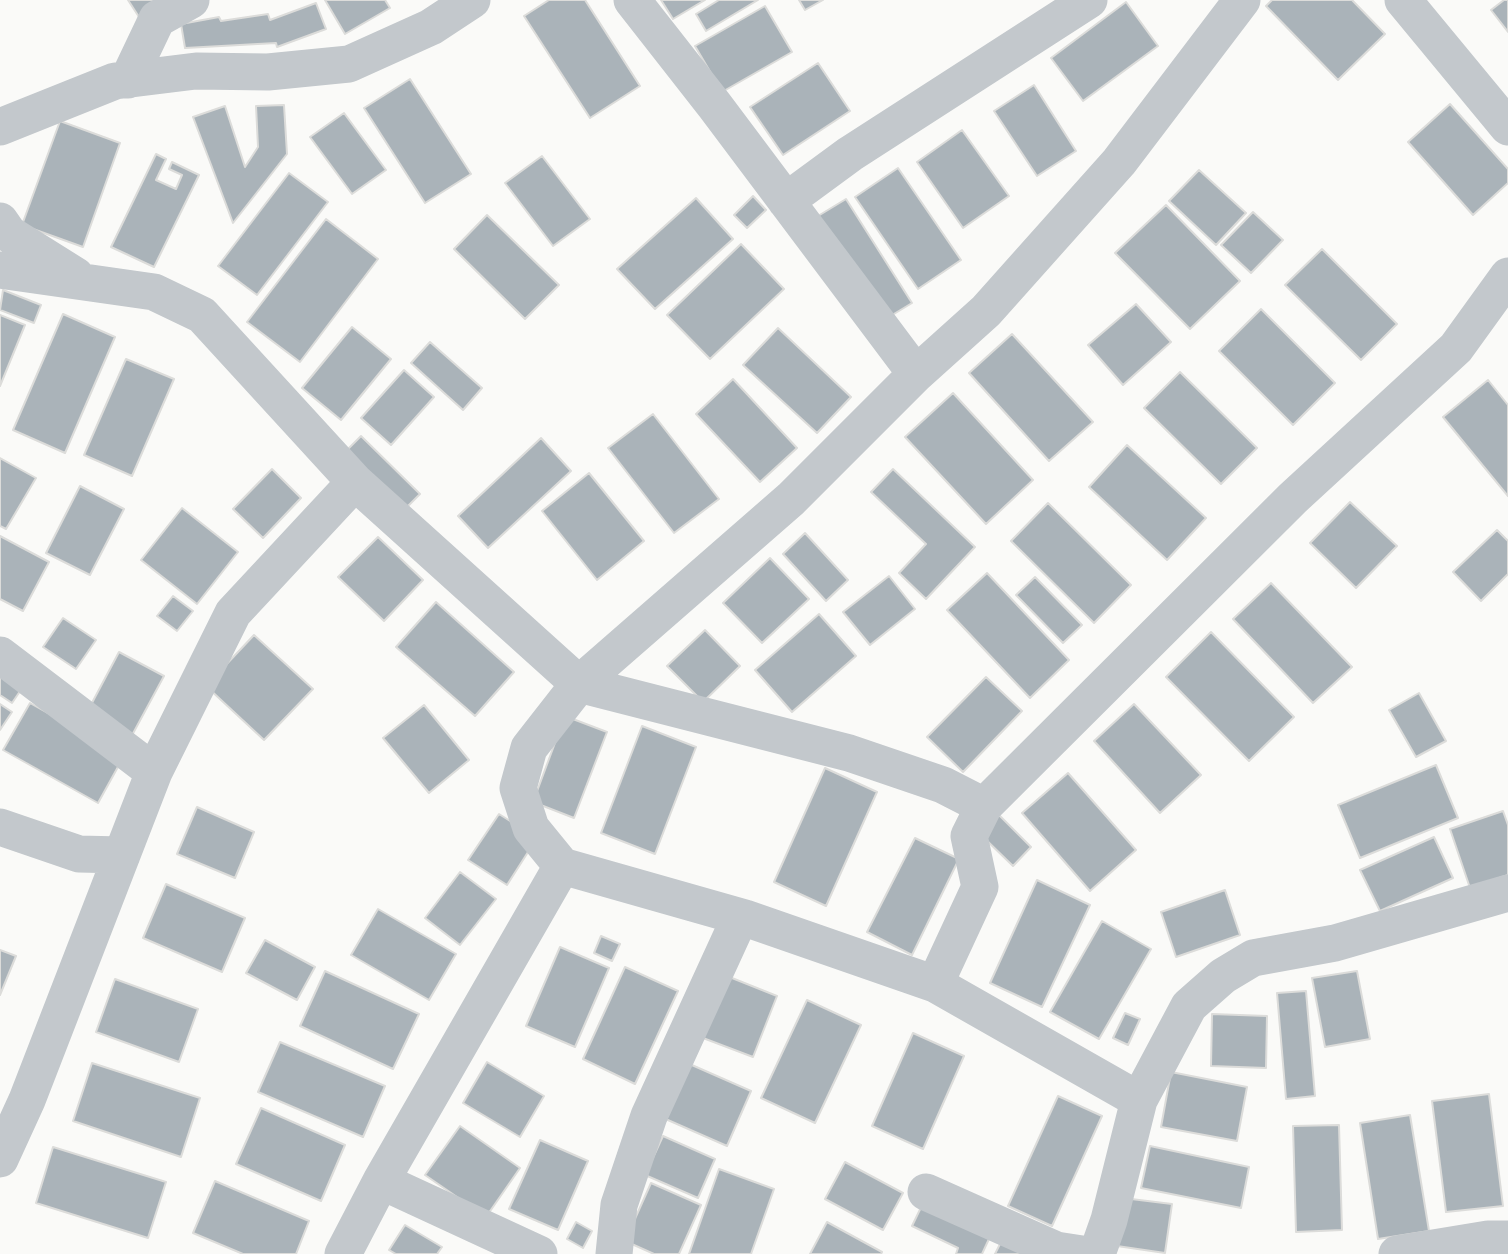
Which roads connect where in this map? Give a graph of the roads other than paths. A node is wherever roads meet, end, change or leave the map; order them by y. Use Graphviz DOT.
graph roads {
  1 [pos="191,0"];
  2 [pos="472,0"];
  3 [pos="632,0"];
  4 [pos="1089,0"];
  5 [pos="1242,0"];
  6 [pos="1403,0"];
  7 [pos="128,80"];
  8 [pos="0,127"];
  9 [pos="1508,127"];
  10 [pos="786,201"];
  11 [pos="0,221"];
  12 [pos="0,270"];
  13 [pos="1508,276"];
  14 [pos="85,282"];
  15 [pos="916,374"];
  16 [pos="355,482"];
  17 [pos="0,655"];
  18 [pos="579,684"];
  19 [pos="154,772"];
  20 [pos="984,806"];
  21 [pos="0,827"];
  22 [pos="121,855"];
  23 [pos="562,866"];
  24 [pos="1508,893"];
  25 [pos="745,918"];
  26 [pos="935,984"];
  27 [pos="13,1096"];
  28 [pos="1139,1100"];
  29 [pos="0,1159"];
  30 [pos="382,1181"];
  31 [pos="926,1192"];
  32 [pos="1508,1240"];
  33 [pos="343,1254"];
  34 [pos="539,1254"];
  35 [pos="614,1254"];
  36 [pos="1082,1254"];
  37 [pos="1097,1254"];
  38 [pos="1397,1254"];
  1 -- 7 [label="street"];
  2 -- 7 [label="street"];
  3 -- 10 [label="street"];
  4 -- 10 [label="street"];
  5 -- 15 [label="street"];
  6 -- 9 [label="street"];
  7 -- 8 [label="street"];
  10 -- 15 [label="street"];
  11 -- 14 [label="street"];
  12 -- 14 [label="street"];
  13 -- 20 [label="street"];
  14 -- 16 [label="street"];
  15 -- 18 [label="street"];
  16 -- 18 [label="street"];
  16 -- 19 [label="street"];
  17 -- 19 [label="street"];
  18 -- 20 [label="street"];
  18 -- 23 [label="street"];
  19 -- 22 [label="street"];
  20 -- 26 [label="street"];
  21 -- 22 [label="street"];
  22 -- 27 [label="street"];
  23 -- 25 [label="street"];
  23 -- 30 [label="street"];
  24 -- 28 [label="street"];
  25 -- 26 [label="street"];
  25 -- 35 [label="street"];
  26 -- 28 [label="street"];
  27 -- 29 [label="street"];
  28 -- 37 [label="street"];
  30 -- 33 [label="street"];
  30 -- 34 [label="street"];
  31 -- 36 [label="street"];
  32 -- 38 [label="street"];
}
